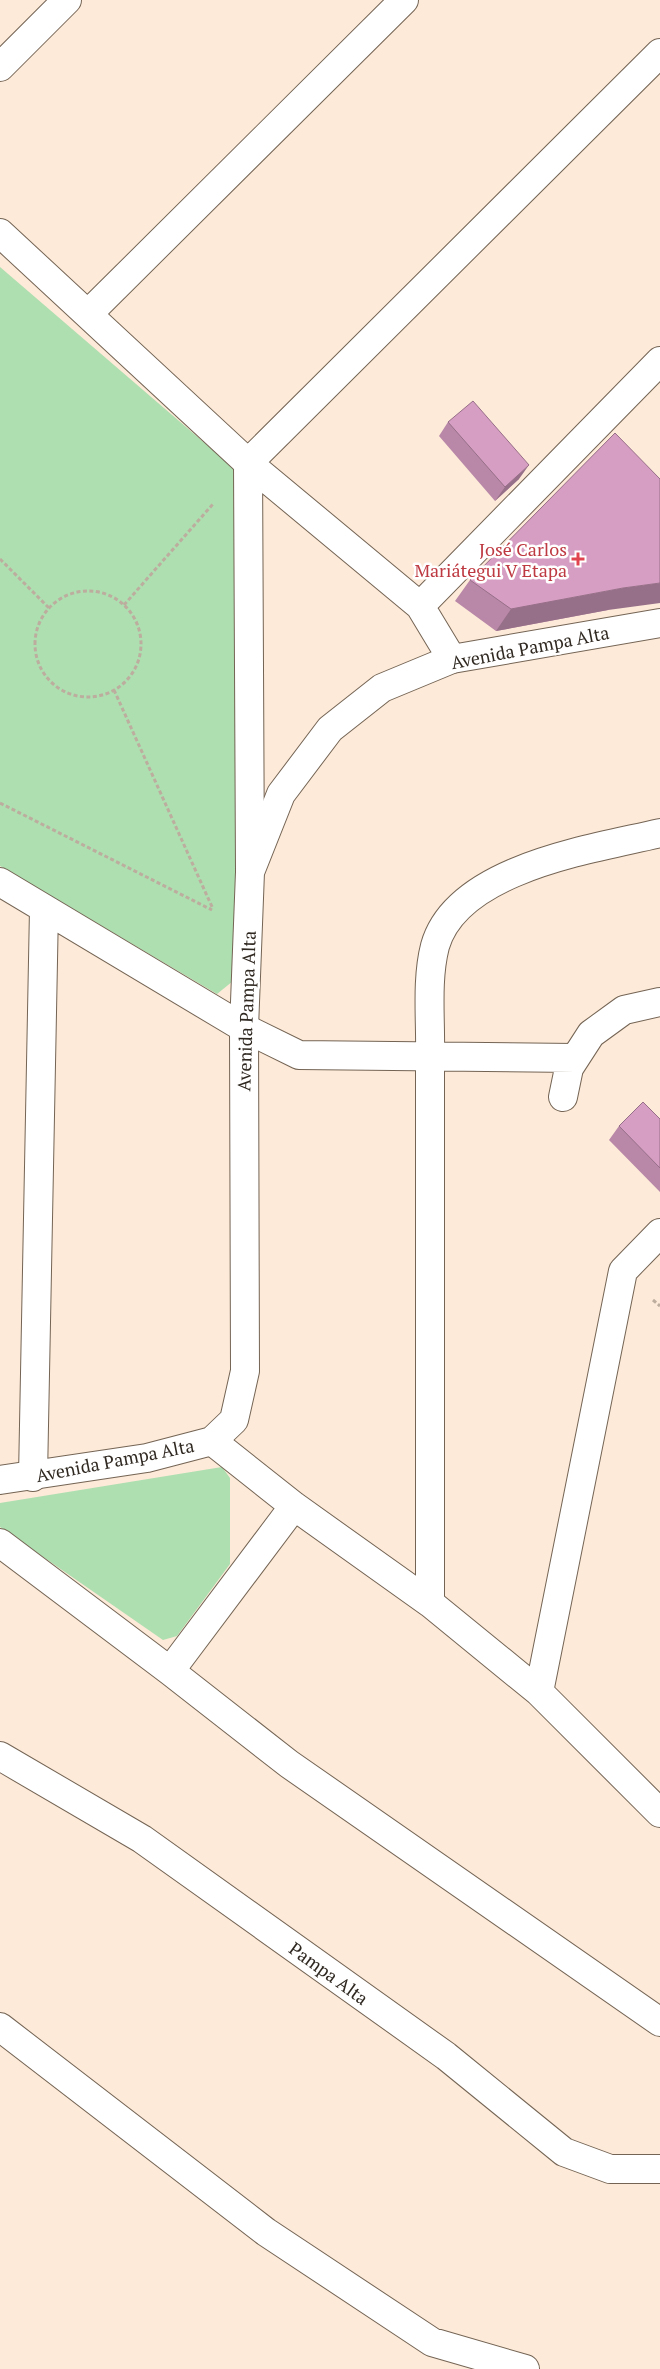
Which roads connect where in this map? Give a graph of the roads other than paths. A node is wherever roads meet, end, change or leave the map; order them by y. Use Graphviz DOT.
graph roads {
  1 [pos="67,0"];
  2 [pos="404,0"];
  3 [pos="660,53"];
  4 [pos="0,67"];
  5 [pos="0,233"];
  6 [pos="89,312"];
  7 [pos="660,361"];
  8 [pos="248,463"];
  9 [pos="420,606"];
  10 [pos="660,623"];
  11 [pos="452,659"];
  12 [pos="660,833"];
  13 [pos="250,872"];
  14 [pos="0,882"];
  15 [pos="44,908"];
  16 [pos="660,1002"];
  17 [pos="244,1028"];
  18 [pos="430,1056"];
  19 [pos="576,1058"];
  20 [pos="563,1097"];
  21 [pos="660,1233"];
  22 [pos="212,1441"];
  23 [pos="33,1477"];
  24 [pos="0,1480"];
  25 [pos="294,1506"];
  26 [pos="0,1543"];
  27 [pos="430,1604"];
  28 [pos="170,1670"];
  29 [pos="539,1692"];
  30 [pos="0,1756"];
  31 [pos="660,1813"];
  32 [pos="660,2022"];
  33 [pos="0,2027"];
  34 [pos="660,2170"];
  35 [pos="525,2369"];
  1 -- 4 [label="street"];
  2 -- 6 [label="street"];
  3 -- 8 [label="street"];
  5 -- 6 [label="street"];
  6 -- 8 [label="street"];
  7 -- 9 [label="street"];
  8 -- 9 [label="street"];
  8 -- 13 [label="street"];
  9 -- 11 [label="street"];
  10 -- 11 [label="street, Avenida Pampa Alta"];
  11 -- 13 [label="street, Avenida Pampa Alta"];
  12 -- 18 [label="street"];
  13 -- 17 [label="street, Avenida Pampa Alta"];
  14 -- 15 [label="street"];
  15 -- 17 [label="street"];
  15 -- 23 [label="street"];
  16 -- 19 [label="street"];
  17 -- 18 [label="street"];
  17 -- 22 [label="street, Avenida Pampa Alta"];
  18 -- 19 [label="street"];
  18 -- 27 [label="street"];
  19 -- 20 [label="street"];
  21 -- 29 [label="street"];
  22 -- 23 [label="street, Avenida Pampa Alta"];
  22 -- 25 [label="street"];
  23 -- 24 [label="street, Avenida Pampa Alta"];
  25 -- 27 [label="street"];
  25 -- 28 [label="street"];
  26 -- 28 [label="street"];
  27 -- 29 [label="street"];
  28 -- 32 [label="street"];
  29 -- 31 [label="street"];
  30 -- 34 [label="street, Pampa Alta"];
  33 -- 35 [label="street"];
}
